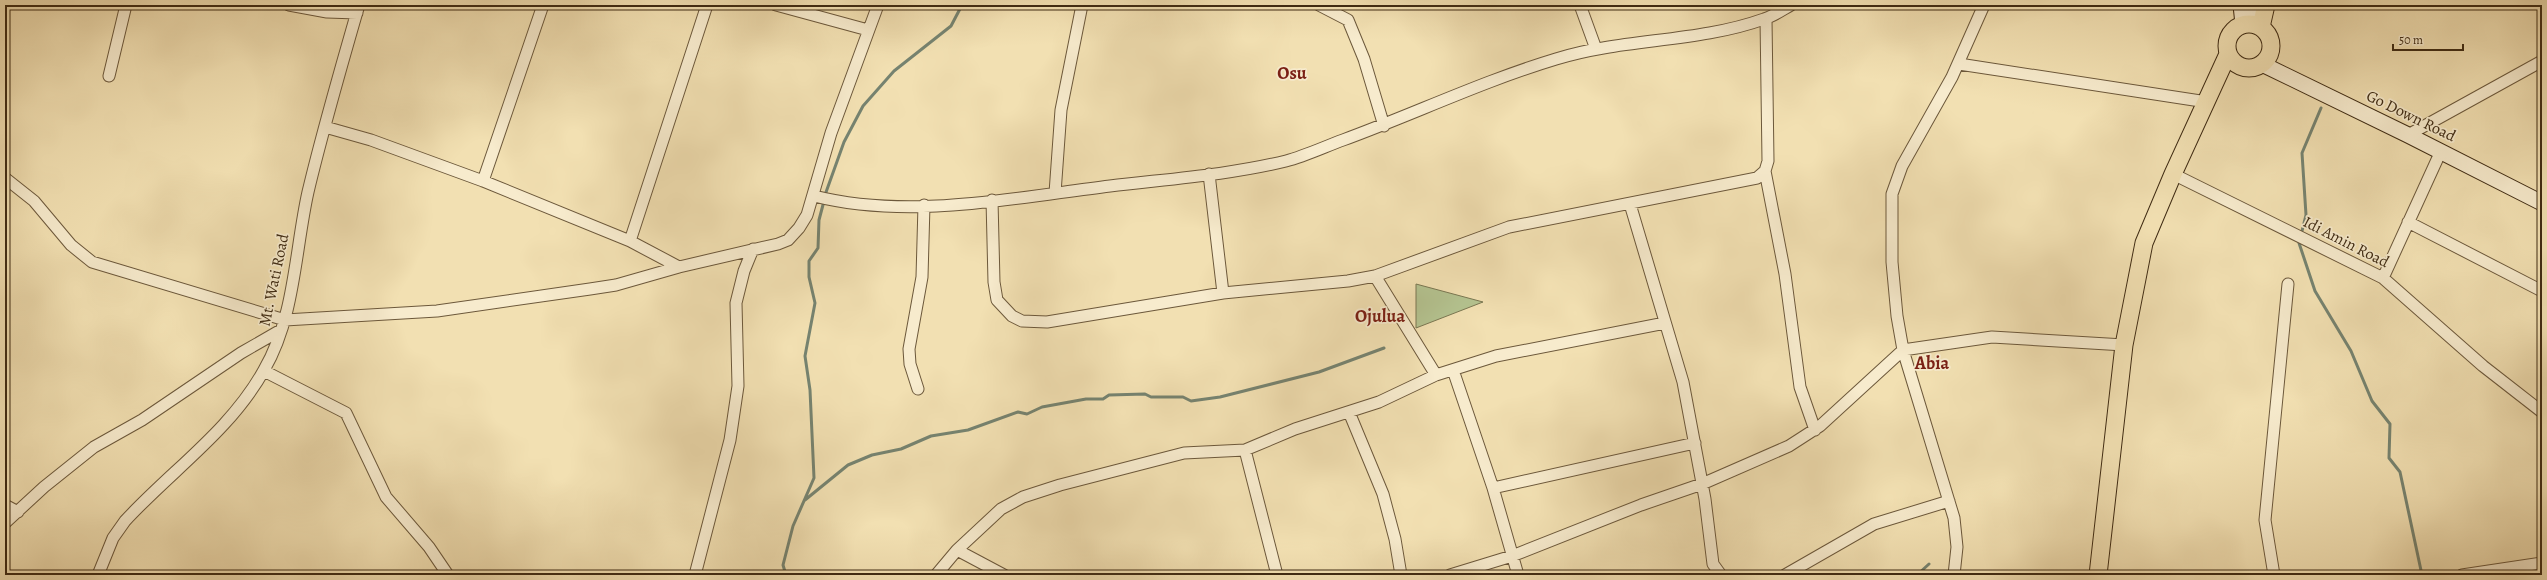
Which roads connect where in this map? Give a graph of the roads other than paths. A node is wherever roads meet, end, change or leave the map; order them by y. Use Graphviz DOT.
graph roads {
  1 [pos="126,5"];
  2 [pos="289,5"];
  3 [pos="543,5"];
  4 [pos="707,5"];
  5 [pos="776,5"];
  6 [pos="878,5"];
  7 [pos="1082,5"];
  8 [pos="1319,5"];
  9 [pos="1580,5"];
  10 [pos="1791,5"];
  11 [pos="1984,5"];
  12 [pos="2241,5"];
  13 [pos="2252,5"];
  14 [pos="2266,5"];
  15 [pos="358,9"];
  16 [pos="1766,19"];
  17 [pos="2252,25"];
  18 [pos="868,30"];
  19 [pos="1596,49"];
  20 [pos="2228,54"];
  21 [pos="2542,60"];
  22 [pos="1958,64"];
  23 [pos="2262,64"];
  24 [pos="2243,67"];
  25 [pos="109,76"];
  26 [pos="2210,94"];
  27 [pos="1384,126"];
  28 [pos="325,127"];
  29 [pos="2408,135"];
  30 [pos="2441,151"];
  31 [pos="1765,171"];
  32 [pos="1209,174"];
  33 [pos="2173,174"];
  34 [pos="5,178"];
  35 [pos="483,181"];
  36 [pos="1055,193"];
  37 [pos="814,196"];
  38 [pos="992,200"];
  39 [pos="2542,203"];
  40 [pos="1630,204"];
  41 [pos="924,205"];
  42 [pos="2408,222"];
  43 [pos="630,240"];
  44 [pos="753,249"];
  45 [pos="679,266"];
  46 [pos="1375,276"];
  47 [pos="2383,278"];
  48 [pos="2288,284"];
  49 [pos="2542,291"];
  50 [pos="1223,292"];
  51 [pos="1665,323"];
  52 [pos="283,325"];
  53 [pos="2124,345"];
  54 [pos="1903,350"];
  55 [pos="1453,370"];
  56 [pos="264,371"];
  57 [pos="1436,375"];
  58 [pos="918,389"];
  59 [pos="1349,412"];
  60 [pos="2542,412"];
  61 [pos="1815,430"];
  62 [pos="1695,443"];
  63 [pos="1245,450"];
  64 [pos="1702,484"];
  65 [pos="1493,488"];
  66 [pos="1949,501"];
  67 [pos="5,505"];
  68 [pos="18,512"];
  69 [pos="5,524"];
  70 [pos="957,550"];
  71 [pos="1512,556"];
  72 [pos="2542,563"];
  73 [pos="98,575"];
  74 [pos="448,575"];
  75 [pos="695,575"];
  76 [pos="936,575"];
  77 [pos="1004,575"];
  78 [pos="1277,575"];
  79 [pos="1401,575"];
  80 [pos="1450,575"];
  81 [pos="1518,575"];
  82 [pos="1721,575"];
  83 [pos="1785,575"];
  84 [pos="1954,575"];
  85 [pos="2098,575"];
  86 [pos="2274,575"];
  87 [pos="2462,575"];
  1 -- 25 [label="street"];
  2 -- 15 [label="street"];
  3 -- 35 [label="street"];
  4 -- 43 [label="street"];
  5 -- 18 [label="street"];
  6 -- 18 [label="street"];
  7 -- 36 [label="street"];
  8 -- 27 [label="street"];
  9 -- 19 [label="street"];
  10 -- 16 [label="street"];
  11 -- 22 [label="street"];
  12 -- 17 [label="main road"];
  13 -- 17 [label="main road"];
  14 -- 17 [label="main road"];
  15 -- 28 [label="street, Mt. Wati Road"];
  16 -- 19 [label="street"];
  16 -- 31 [label="street"];
  17 -- 20 [label="main road"];
  17 -- 23 [label="main road"];
  18 -- 37 [label="street"];
  19 -- 27 [label="street"];
  20 -- 24 [label="main road"];
  20 -- 26 [label="main road"];
  21 -- 29 [label="street"];
  22 -- 26 [label="street"];
  22 -- 54 [label="street"];
  23 -- 24 [label="main road"];
  23 -- 29 [label="main road, Go Down Road"];
  24 -- 26 [label="main road"];
  26 -- 33 [label="main road"];
  27 -- 32 [label="street"];
  28 -- 35 [label="street"];
  28 -- 52 [label="street, Mt. Wati Road"];
  29 -- 30 [label="main road, Go Down Road"];
  30 -- 39 [label="main road, Go Down Road"];
  30 -- 42 [label="street"];
  31 -- 40 [label="street"];
  31 -- 61 [label="street"];
  32 -- 36 [label="street"];
  32 -- 50 [label="street"];
  33 -- 47 [label="street, Idi Amin Road"];
  33 -- 53 [label="main road"];
  34 -- 52 [label="street"];
  35 -- 43 [label="street"];
  36 -- 38 [label="street"];
  37 -- 41 [label="street"];
  37 -- 44 [label="street"];
  38 -- 41 [label="street"];
  38 -- 50 [label="street"];
  40 -- 46 [label="street"];
  40 -- 51 [label="street"];
  41 -- 58 [label="street"];
  42 -- 47 [label="street"];
  42 -- 49 [label="street"];
  43 -- 45 [label="street"];
  44 -- 45 [label="street"];
  44 -- 75 [label="street"];
  45 -- 52 [label="street"];
  46 -- 50 [label="street"];
  46 -- 57 [label="street"];
  47 -- 60 [label="street, Idi Amin Road"];
  48 -- 86 [label="street"];
  51 -- 55 [label="street"];
  51 -- 62 [label="street"];
  52 -- 56 [label="street, Mt. Wati Road"];
  52 -- 68 [label="street"];
  53 -- 54 [label="street"];
  53 -- 85 [label="main road"];
  54 -- 61 [label="street"];
  54 -- 66 [label="street"];
  55 -- 57 [label="street"];
  55 -- 65 [label="street"];
  56 -- 73 [label="street, Mt. Wati Road"];
  56 -- 74 [label="street"];
  57 -- 59 [label="street"];
  59 -- 63 [label="street"];
  59 -- 79 [label="street"];
  61 -- 64 [label="street"];
  62 -- 64 [label="street"];
  62 -- 65 [label="street"];
  63 -- 70 [label="street"];
  63 -- 78 [label="street"];
  64 -- 71 [label="street"];
  64 -- 82 [label="street"];
  65 -- 71 [label="street"];
  66 -- 83 [label="street"];
  66 -- 84 [label="street"];
  67 -- 68 [label="street"];
  68 -- 69 [label="street"];
  70 -- 76 [label="street"];
  70 -- 77 [label="street"];
  71 -- 80 [label="street"];
  71 -- 81 [label="street"];
  72 -- 87 [label="street"];
}
